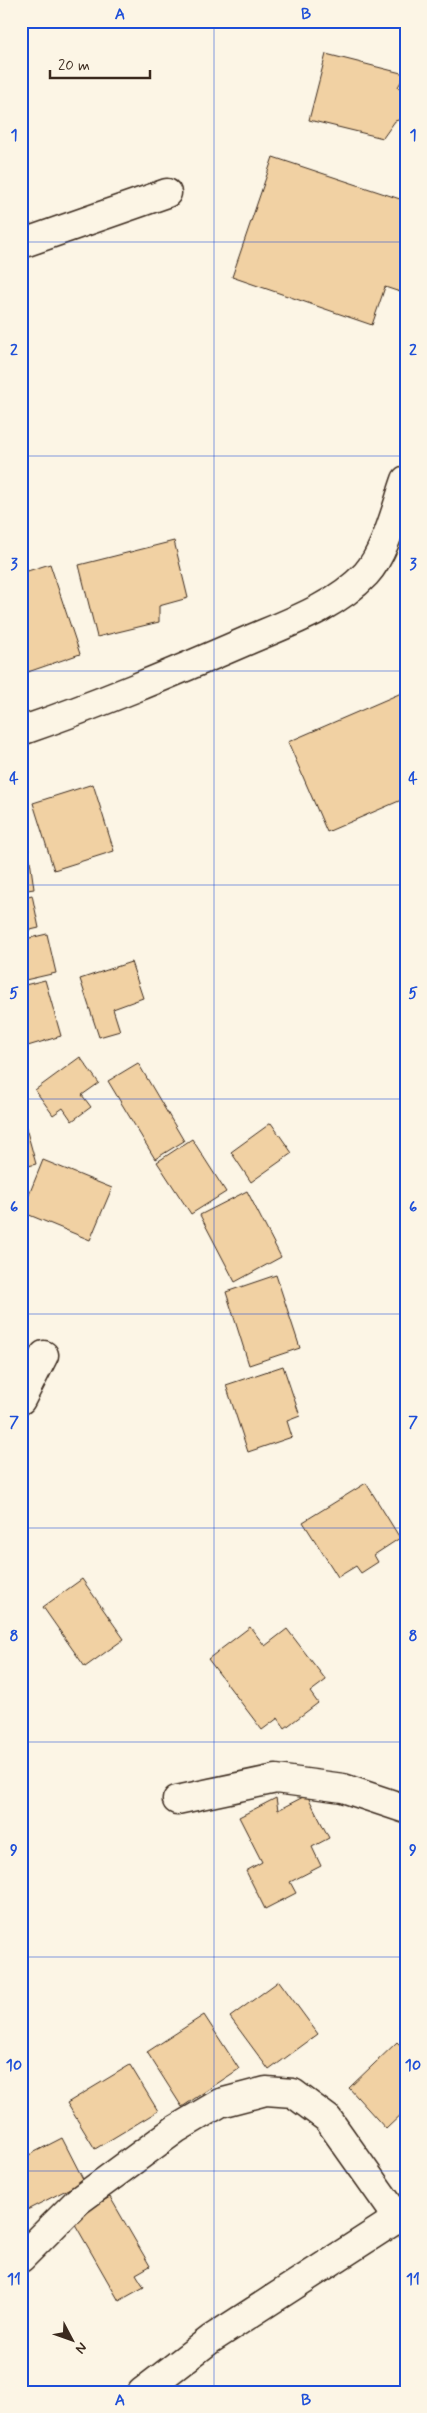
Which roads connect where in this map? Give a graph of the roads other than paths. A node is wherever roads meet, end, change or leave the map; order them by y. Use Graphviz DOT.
graph roads {
  1 [pos="167,193"];
  2 [pos="21,244"];
  3 [pos="406,480"];
  4 [pos="21,731"];
  5 [pos="44,1355"];
  6 [pos="21,1400"];
  7 [pos="177,1800"];
  8 [pos="406,1809"];
  9 [pos="402,2215"];
  10 [pos="21,2258"];
  11 [pos="142,2392"];
  1 -- 2 [label="street"];
  3 -- 4 [label="street"];
  5 -- 6 [label="street"];
  7 -- 8 [label="street"];
  9 -- 10 [label="street"];
  9 -- 11 [label="street"];
}
